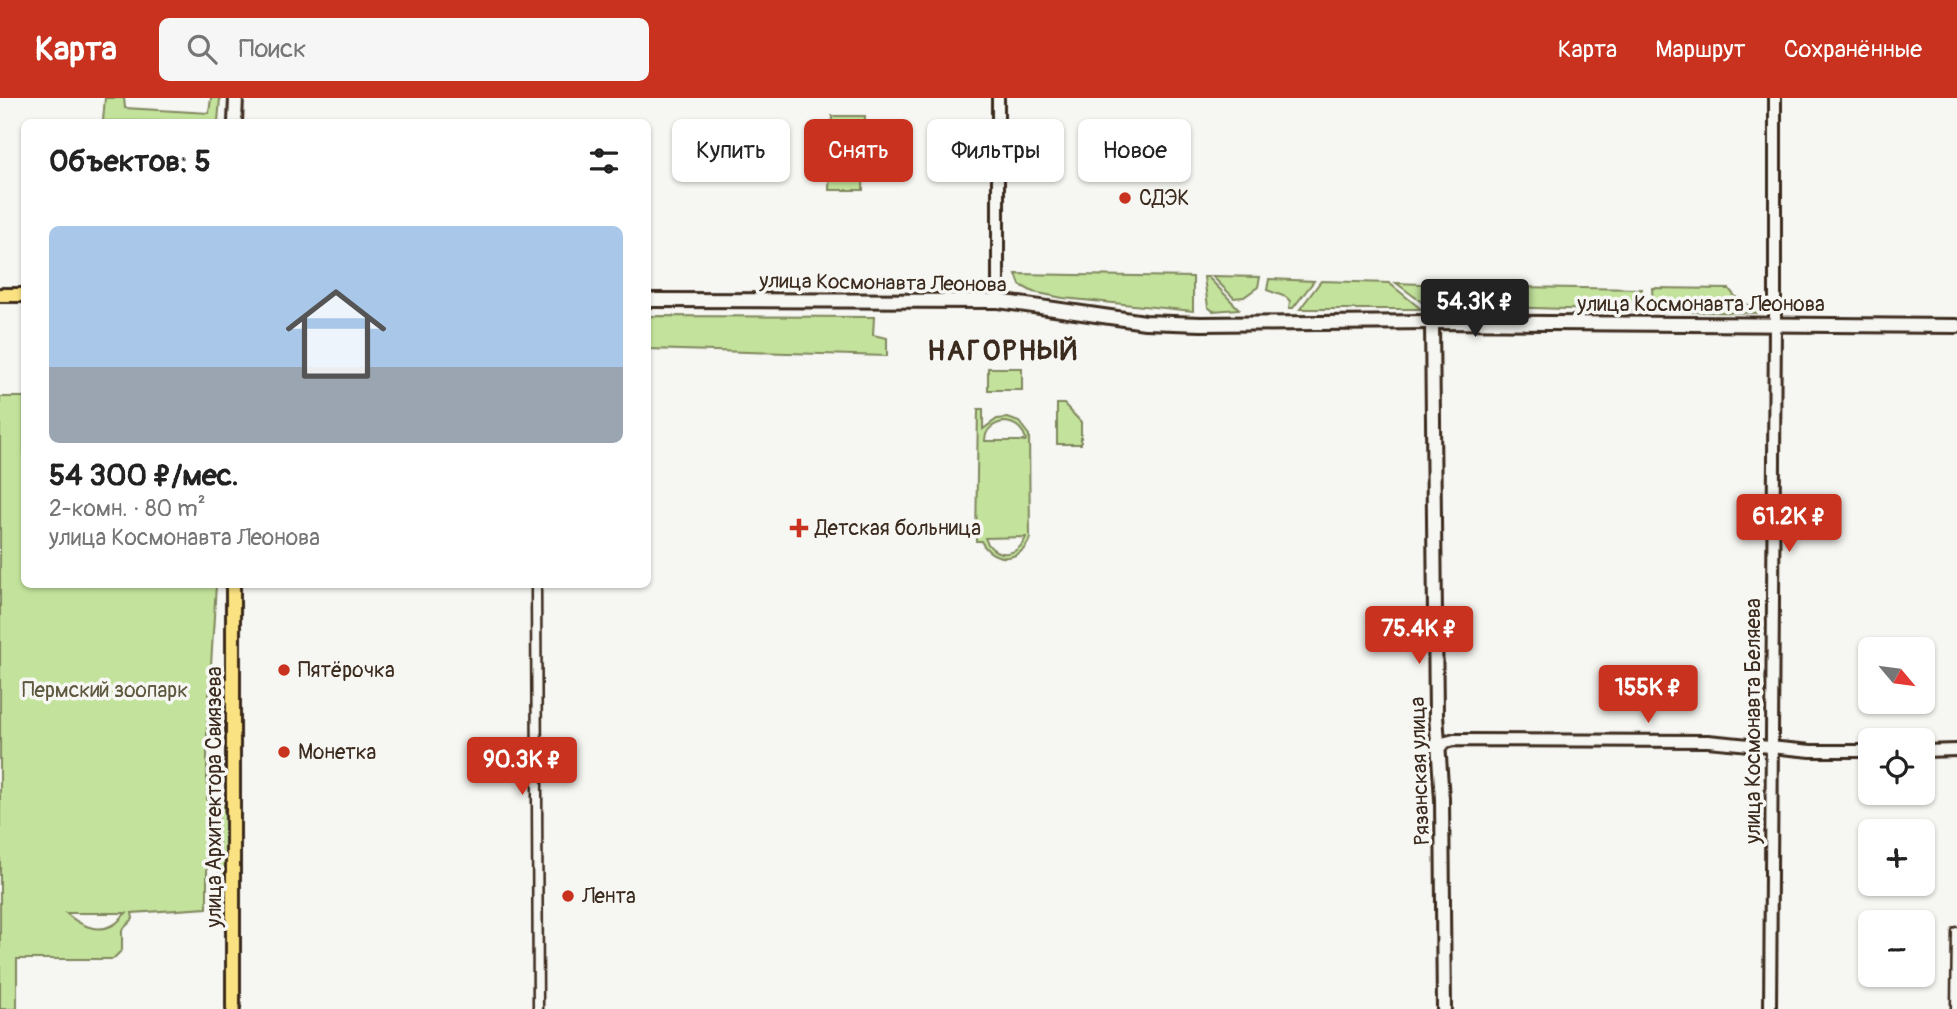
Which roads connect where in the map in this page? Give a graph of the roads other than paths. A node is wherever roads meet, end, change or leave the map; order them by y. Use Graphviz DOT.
graph roads {
  1 [pos="236,98"];
  2 [pos="998,98"];
  3 [pos="1774,98"];
  4 [pos="235,119"];
  5 [pos="0,295"];
  6 [pos="21,295"];
  7 [pos="651,300"];
  8 [pos="998,301"];
  9 [pos="1432,322"];
  10 [pos="1775,324"];
  11 [pos="1957,326"];
  12 [pos="233,588"];
  13 [pos="536,588"];
  14 [pos="1772,747"];
  15 [pos="1439,748"];
  16 [pos="1957,750"];
  17 [pos="1858,751"];
  18 [pos="1935,751"];
  19 [pos="1957,932"];
  20 [pos="233,1009"];
  21 [pos="538,1009"];
  22 [pos="1444,1009"];
  23 [pos="1770,1009"];
  24 [pos="1956,1009"];
  1 -- 4 [label="main road"];
  2 -- 8 [label="street"];
  3 -- 10 [label="street, улица Космонавта Беляева"];
  5 -- 6 [label="main road"];
  7 -- 8 [label="main road, улица Космонавта Леонова"];
  8 -- 9 [label="main road, улица Космонавта Леонова"];
  9 -- 10 [label="main road, улица Космонавта Леонова"];
  9 -- 15 [label="main road, Рязанская улица"];
  10 -- 11 [label="main road, улица Космонавта Леонова"];
  10 -- 14 [label="street, улица Космонавта Беляева"];
  12 -- 20 [label="main road, улица Архитектора Свиязева"];
  13 -- 21 [label="street"];
  14 -- 15 [label="street"];
  14 -- 17 [label="street"];
  14 -- 23 [label="street, улица Космонавта Беляева"];
  15 -- 22 [label="main road, Рязанская улица"];
  16 -- 18 [label="street"];
  19 -- 24 [label="street"];
}
